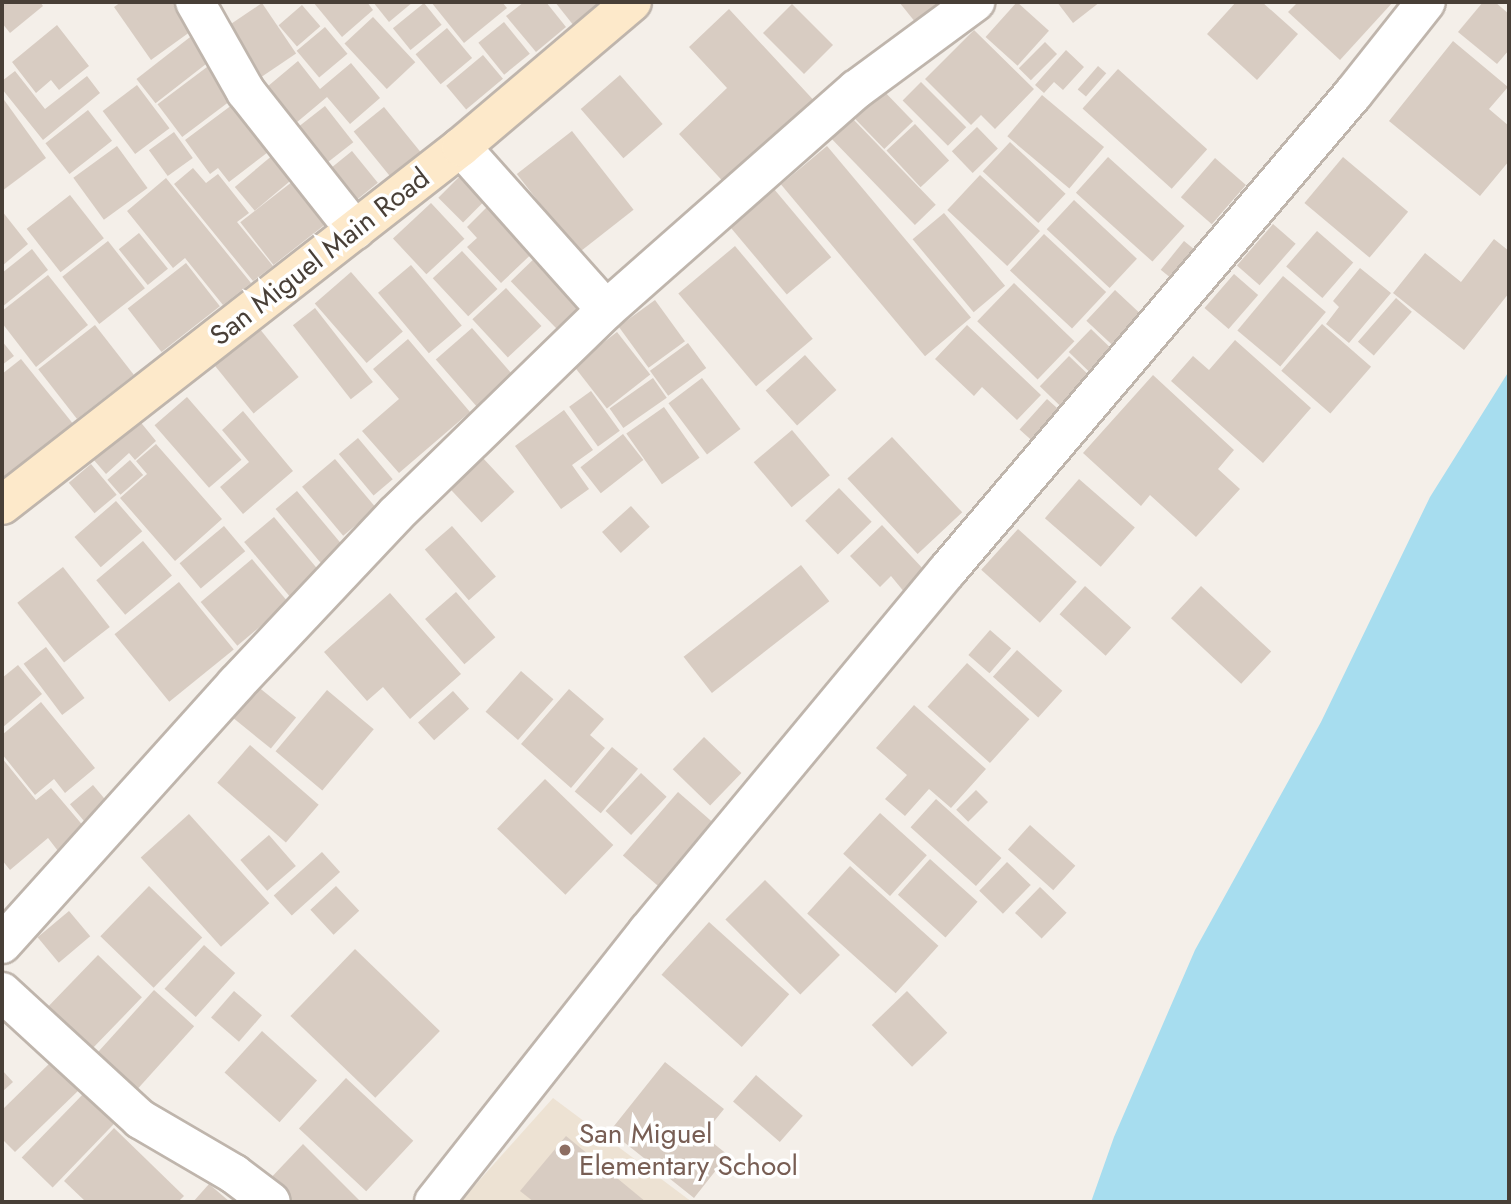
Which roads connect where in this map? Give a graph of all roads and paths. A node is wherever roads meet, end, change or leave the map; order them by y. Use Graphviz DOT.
graph roads {
  1 [pos="195,2"];
  2 [pos="632,2"];
  3 [pos="975,2"];
  4 [pos="1426,2"];
  5 [pos="461,148"];
  6 [pos="355,230"];
  7 [pos="606,310"];
  8 [pos="2,505"];
  9 [pos="2,944"];
  10 [pos="2,992"];
  11 [pos="271,1202"];
  12 [pos="434,1202"];
  1 -- 6 [label="street"];
  2 -- 5 [label="street, San Miguel Main Road"];
  3 -- 7 [label="street"];
  4 -- 12 [label="street"];
  5 -- 6 [label="street, San Miguel Main Road"];
  5 -- 7 [label="street"];
  6 -- 8 [label="street, San Miguel Main Road"];
  7 -- 9 [label="street"];
  10 -- 11 [label="street"];
}
